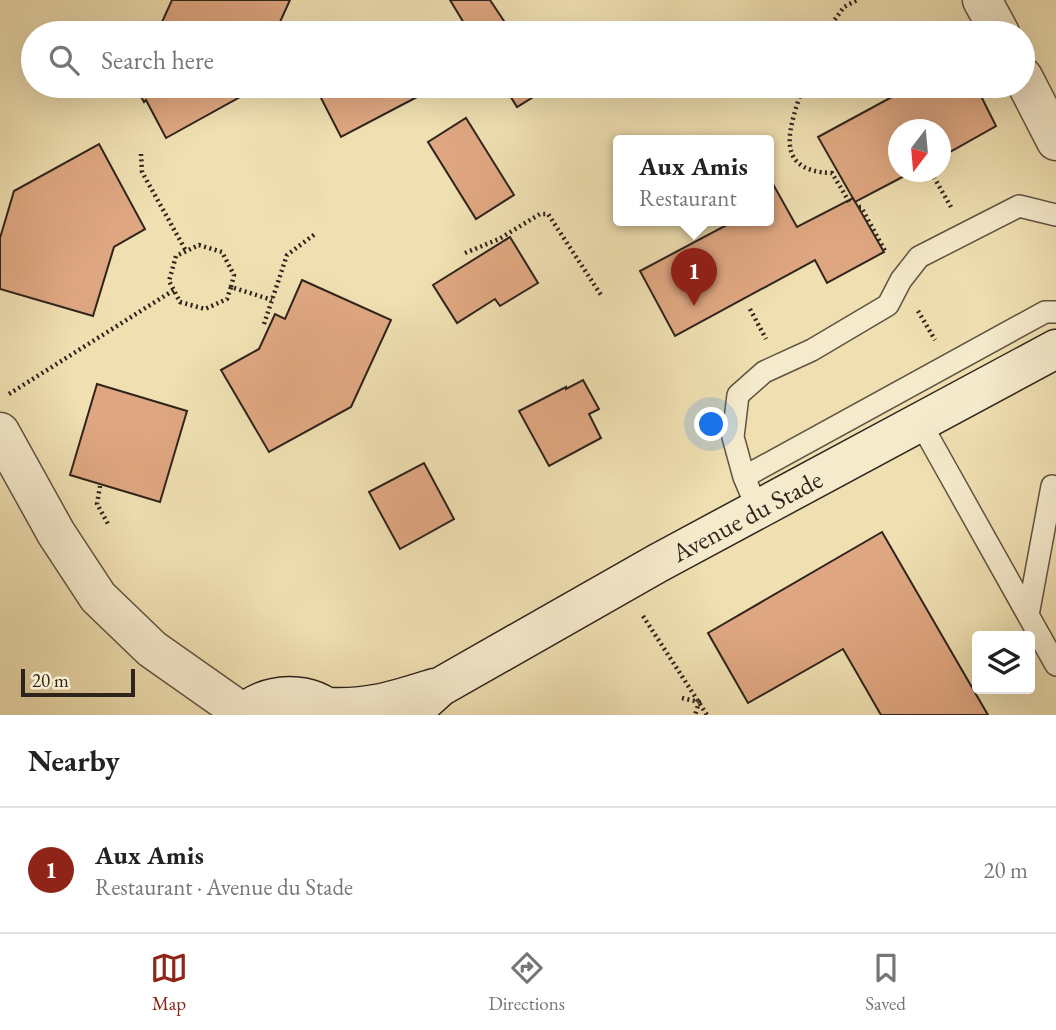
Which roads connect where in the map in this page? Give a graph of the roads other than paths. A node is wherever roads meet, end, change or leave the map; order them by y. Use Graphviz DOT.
graph roads {
  1 [pos="982,0"];
  2 [pos="993,21"];
  3 [pos="1033,98"];
  4 [pos="1056,141"];
  5 [pos="1056,215"];
  6 [pos="1056,312"];
  7 [pos="1056,349"];
  8 [pos="920,422"];
  9 [pos="0,432"];
  10 [pos="1052,486"];
  11 [pos="751,493"];
  12 [pos="1028,615"];
  13 [pos="1056,665"];
  14 [pos="440,687"];
  15 [pos="332,711"];
  16 [pos="242,714"];
  17 [pos="409,715"];
  1 -- 2 [label="main road"];
  3 -- 4 [label="main road"];
  5 -- 11 [label="lane"];
  6 -- 11 [label="lane"];
  7 -- 8 [label="main road, Avenue du Stade"];
  8 -- 11 [label="main road, Avenue du Stade"];
  8 -- 12 [label="lane"];
  9 -- 16 [label="main road"];
  10 -- 12 [label="lane"];
  11 -- 14 [label="main road, Avenue du Stade"];
  12 -- 13 [label="lane"];
  14 -- 15 [label="main road, Avenue du Stade"];
  14 -- 17 [label="main road, Avenue du Stade"];
  15 -- 16 [label="main road, Avenue du Stade"];
}
